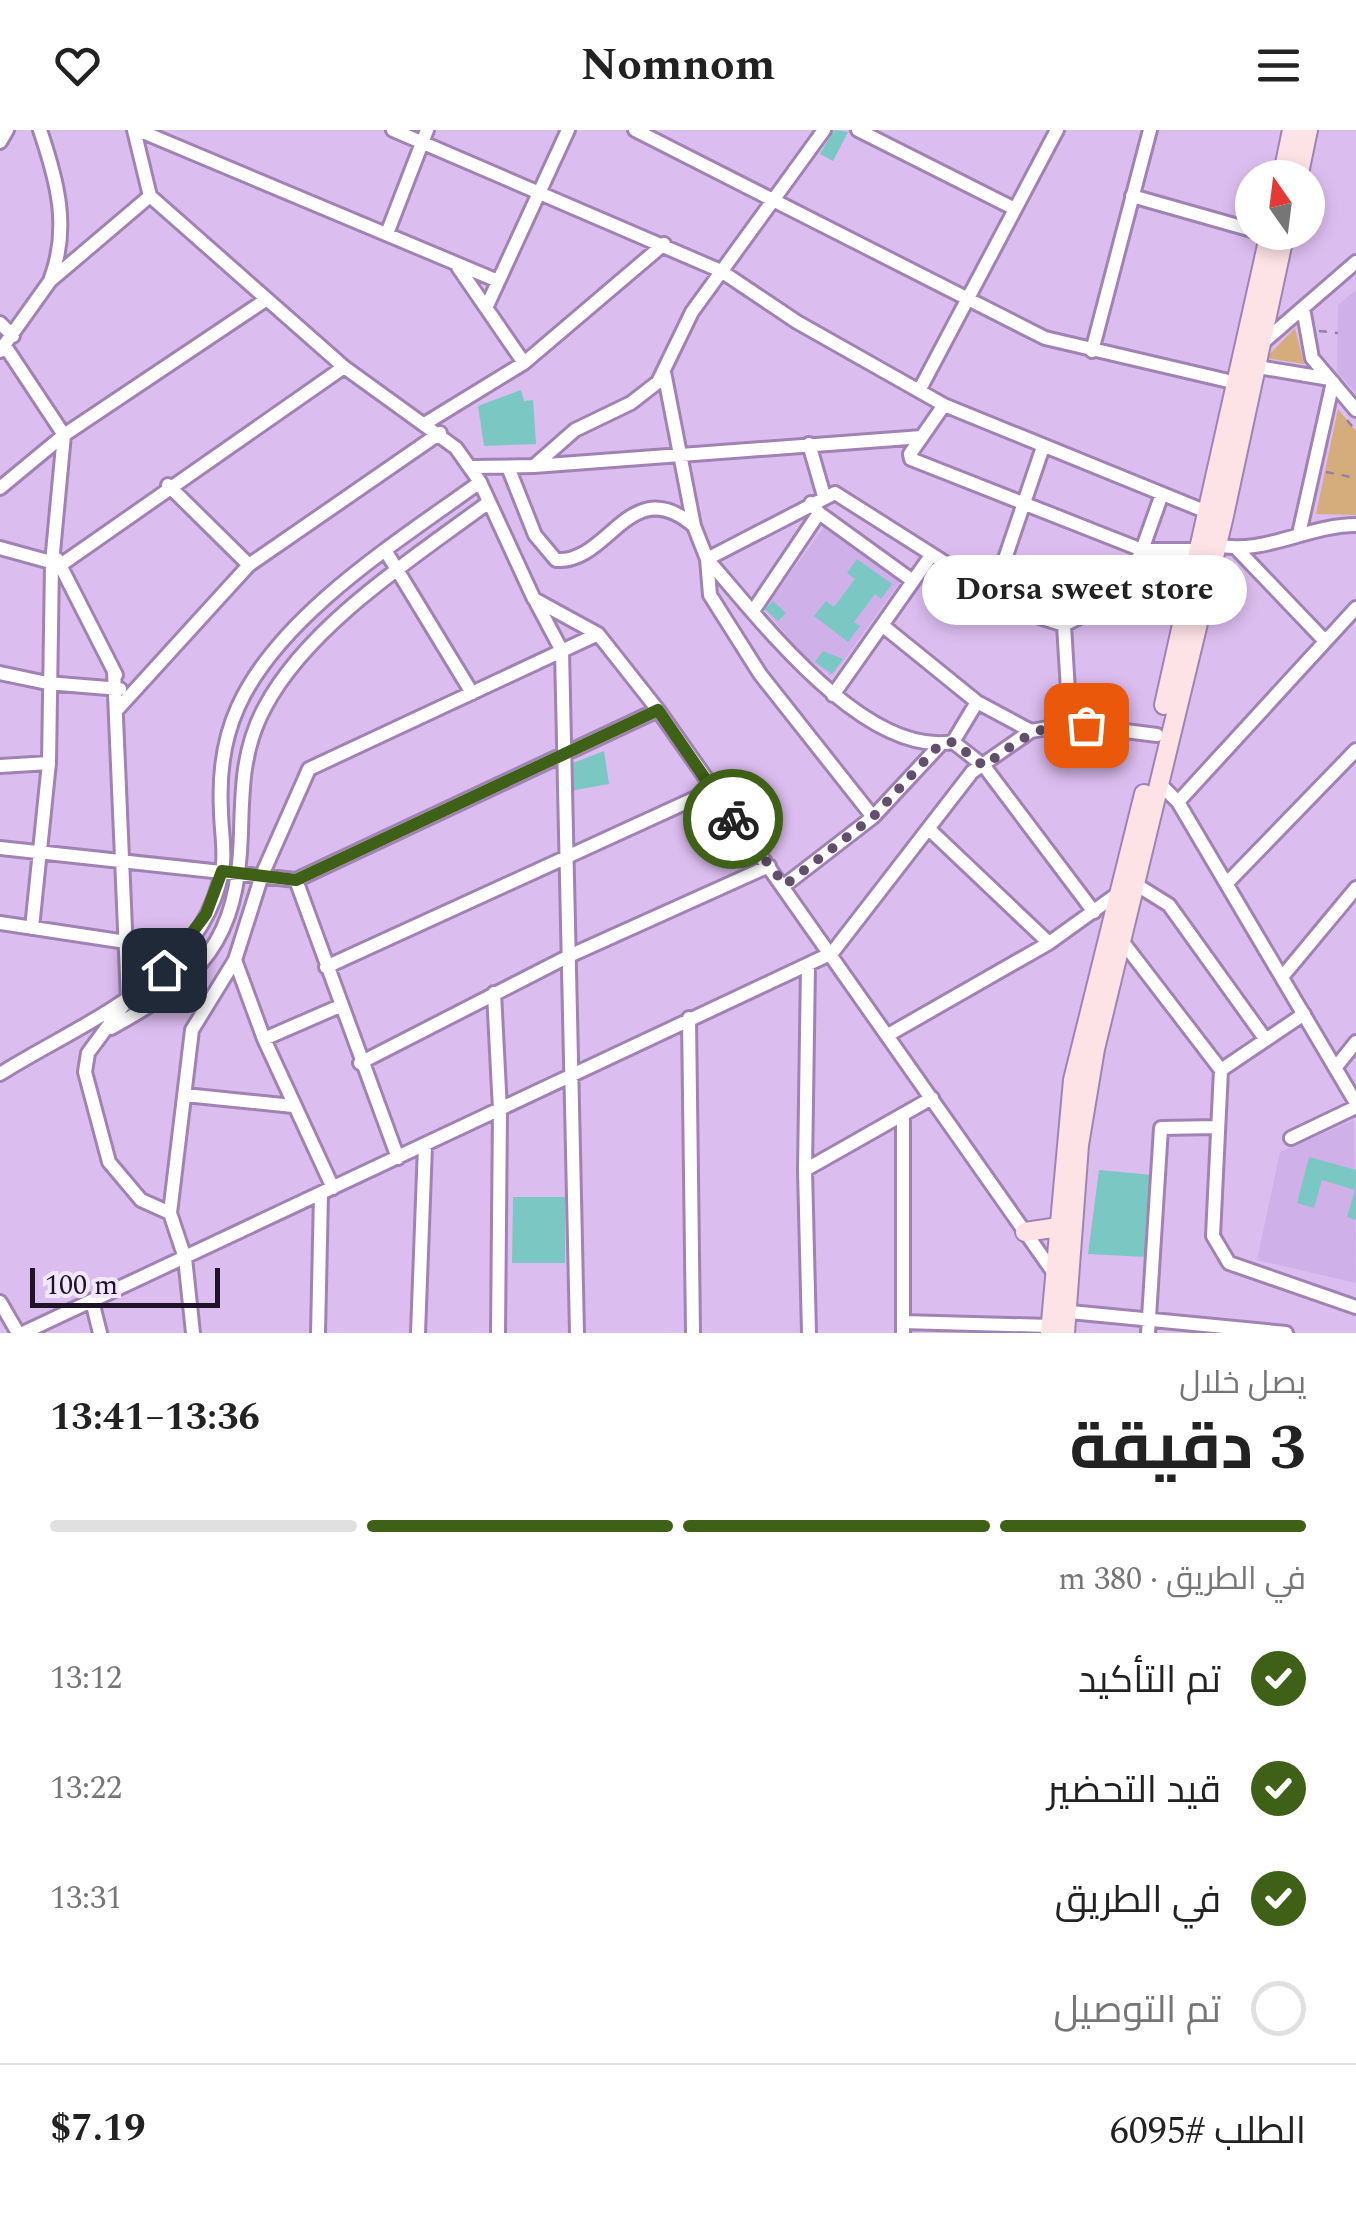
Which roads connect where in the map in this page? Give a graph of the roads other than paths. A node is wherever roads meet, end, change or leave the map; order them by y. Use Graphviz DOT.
graph roads {
  1 [pos="7,130"];
  2 [pos="40,130"];
  3 [pos="136,130"];
  4 [pos="392,130"];
  5 [pos="568,130"];
  6 [pos="635,130"];
  7 [pos="824,130"];
  8 [pos="858,130"];
  9 [pos="1056,130"];
  10 [pos="1150,130"];
  11 [pos="1292,130"];
  12 [pos="1308,130"];
  13 [pos="424,137"];
  14 [pos="0,142"];
  15 [pos="1286,160"];
  16 [pos="1302,160"];
  17 [pos="538,195"];
  18 [pos="150,196"];
  19 [pos="1132,196"];
  20 [pos="770,198"];
  21 [pos="1015,209"];
  22 [pos="1235,223"];
  23 [pos="388,231"];
  24 [pos="664,244"];
  25 [pos="1265,250"];
  26 [pos="1267,250"];
  27 [pos="1356,262"];
  28 [pos="458,267"];
  29 [pos="721,271"];
  30 [pos="498,280"];
  31 [pos="50,281"];
  32 [pos="968,299"];
  33 [pos="264,300"];
  34 [pos="486,308"];
  35 [pos="1303,308"];
  36 [pos="0,323"];
  37 [pos="1261,344"];
  38 [pos="6,345"];
  39 [pos="1092,351"];
  40 [pos="524,363"];
  41 [pos="1247,365"];
  42 [pos="344,367"];
  43 [pos="664,372"];
  44 [pos="1331,381"];
  45 [pos="1237,383"];
  46 [pos="920,389"];
  47 [pos="944,405"];
  48 [pos="1356,410"];
  49 [pos="426,423"];
  50 [pos="440,433"];
  51 [pos="64,436"];
  52 [pos="922,437"];
  53 [pos="809,444"];
  54 [pos="1043,446"];
  55 [pos="678,454"];
  56 [pos="534,466"];
  57 [pos="471,467"];
  58 [pos="508,467"];
  59 [pos="480,482"];
  60 [pos="168,485"];
  61 [pos="0,488"];
  62 [pos="1162,494"];
  63 [pos="489,502"];
  64 [pos="1024,503"];
  65 [pos="818,504"];
  66 [pos="1207,512"];
  67 [pos="1356,525"];
  68 [pos="694,526"];
  69 [pos="1299,534"];
  70 [pos="0,548"];
  71 [pos="1208,548"];
  72 [pos="385,550"];
  73 [pos="1142,550"];
  74 [pos="1238,550"];
  75 [pos="930,557"];
  76 [pos="708,559"];
  77 [pos="54,562"];
  78 [pos="249,565"];
  79 [pos="398,570"];
  80 [pos="913,581"];
  81 [pos="993,594"];
  82 [pos="534,599"];
  83 [pos="1356,608"];
  84 [pos="753,611"];
  85 [pos="882,625"];
  86 [pos="1064,625"];
  87 [pos="598,634"];
  88 [pos="1326,640"];
  89 [pos="562,651"];
  90 [pos="0,673"];
  91 [pos="46,683"];
  92 [pos="126,692"];
  93 [pos="472,693"];
  94 [pos="833,695"];
  95 [pos="977,702"];
  96 [pos="658,710"];
  97 [pos="1070,724"];
  98 [pos="1031,730"];
  99 [pos="1157,736"];
  100 [pos="947,743"];
  101 [pos="1356,750"];
  102 [pos="565,754"];
  103 [pos="48,763"];
  104 [pos="0,766"];
  105 [pos="984,766"];
  106 [pos="1153,781"];
  107 [pos="711,791"];
  108 [pos="1178,802"];
  109 [pos="873,817"];
  110 [pos="930,830"];
  111 [pos="0,848"];
  112 [pos="40,852"];
  113 [pos="567,855"];
  114 [pos="125,861"];
  115 [pos="769,866"];
  116 [pos="222,871"];
  117 [pos="238,873"];
  118 [pos="262,875"];
  119 [pos="296,880"];
  120 [pos="1227,883"];
  121 [pos="785,885"];
  122 [pos="1129,888"];
  123 [pos="1356,888"];
  124 [pos="1094,912"];
  125 [pos="0,923"];
  126 [pos="32,928"];
  127 [pos="126,942"];
  128 [pos="1049,942"];
  129 [pos="1122,942"];
  130 [pos="832,953"];
  131 [pos="569,956"];
  132 [pos="236,960"];
  133 [pos="808,965"];
  134 [pos="326,967"];
  135 [pos="1282,977"];
  136 [pos="494,993"];
  137 [pos="128,999"];
  138 [pos="340,1006"];
  139 [pos="1304,1014"];
  140 [pos="689,1018"];
  141 [pos="104,1032"];
  142 [pos="888,1035"];
  143 [pos="264,1039"];
  144 [pos="1266,1040"];
  145 [pos="1356,1042"];
  146 [pos="360,1063"];
  147 [pos="1336,1067"];
  148 [pos="1221,1070"];
  149 [pos="0,1074"];
  150 [pos="574,1074"];
  151 [pos="184,1095"];
  152 [pos="932,1098"];
  153 [pos="1356,1105"];
  154 [pos="293,1106"];
  155 [pos="500,1110"];
  156 [pos="903,1116"];
  157 [pos="1216,1127"];
  158 [pos="1291,1138"];
  159 [pos="424,1146"];
  160 [pos="398,1158"];
  161 [pos="805,1170"];
  162 [pos="327,1191"];
  163 [pos="170,1213"];
  164 [pos="1059,1227"];
  165 [pos="1025,1232"];
  166 [pos="185,1258"];
  167 [pos="1054,1274"];
  168 [pos="1067,1291"];
  169 [pos="92,1301"];
  170 [pos="0,1302"];
  171 [pos="1356,1307"];
  172 [pos="1056,1323"];
  173 [pos="903,1328"];
  174 [pos="1149,1328"];
  175 [pos="20,1333"];
  176 [pos="100,1333"];
  177 [pos="193,1333"];
  178 [pos="318,1333"];
  179 [pos="418,1333"];
  180 [pos="498,1333"];
  181 [pos="578,1333"];
  182 [pos="692,1333"];
  183 [pos="808,1333"];
  184 [pos="1286,1333"];
  1 -- 14 [label="street"];
  2 -- 31 [label="street"];
  3 -- 18 [label="street"];
  3 -- 23 [label="street"];
  4 -- 13 [label="street"];
  5 -- 17 [label="street"];
  6 -- 20 [label="street"];
  7 -- 20 [label="street"];
  8 -- 21 [label="street"];
  9 -- 21 [label="street"];
  10 -- 19 [label="street"];
  11 -- 15 [label="street"];
  12 -- 16 [label="street"];
  13 -- 17 [label="street"];
  13 -- 23 [label="street"];
  17 -- 24 [label="street"];
  17 -- 30 [label="street"];
  18 -- 31 [label="street"];
  18 -- 33 [label="street"];
  19 -- 22 [label="street"];
  19 -- 39 [label="street"];
  20 -- 29 [label="street"];
  20 -- 32 [label="street"];
  21 -- 32 [label="street"];
  23 -- 28 [label="street"];
  24 -- 29 [label="street"];
  24 -- 40 [label="street"];
  25 -- 41 [label="street"];
  26 -- 37 [label="street"];
  27 -- 35 [label="street"];
  28 -- 30 [label="street"];
  28 -- 34 [label="street"];
  29 -- 43 [label="street"];
  29 -- 46 [label="street"];
  30 -- 34 [label="street"];
  31 -- 38 [label="street"];
  32 -- 39 [label="street"];
  32 -- 46 [label="street"];
  33 -- 42 [label="street"];
  33 -- 51 [label="street"];
  34 -- 40 [label="street"];
  35 -- 37 [label="street"];
  35 -- 44 [label="street"];
  36 -- 38 [label="street"];
  37 -- 41 [label="street"];
  38 -- 51 [label="street"];
  39 -- 45 [label="street"];
  40 -- 49 [label="street"];
  41 -- 44 [label="street"];
  41 -- 45 [label="street"];
  41 -- 71 [label="street"];
  42 -- 49 [label="street"];
  42 -- 60 [label="street"];
  43 -- 55 [label="street"];
  43 -- 56 [label="street"];
  44 -- 48 [label="street"];
  44 -- 69 [label="street"];
  45 -- 66 [label="street"];
  46 -- 47 [label="street"];
  47 -- 52 [label="street"];
  47 -- 54 [label="street"];
  49 -- 50 [label="street"];
  50 -- 57 [label="street"];
  50 -- 78 [label="street"];
  51 -- 61 [label="street"];
  51 -- 77 [label="street"];
  52 -- 53 [label="street"];
  52 -- 64 [label="street"];
  53 -- 55 [label="street"];
  53 -- 65 [label="street"];
  54 -- 62 [label="street"];
  54 -- 64 [label="street"];
  55 -- 56 [label="street"];
  55 -- 68 [label="street"];
  56 -- 58 [label="street"];
  57 -- 58 [label="street"];
  57 -- 59 [label="street"];
  58 -- 68 [label="street"];
  59 -- 63 [label="street"];
  59 -- 72 [label="street"];
  60 -- 77 [label="street"];
  60 -- 78 [label="street"];
  62 -- 66 [label="street"];
  62 -- 73 [label="street"];
  63 -- 79 [label="street"];
  63 -- 82 [label="street"];
  64 -- 73 [label="street"];
  64 -- 81 [label="street"];
  65 -- 75 [label="street"];
  65 -- 76 [label="street"];
  65 -- 80 [label="street"];
  65 -- 84 [label="street"];
  66 -- 71 [label="street"];
  67 -- 69 [label="street"];
  68 -- 76 [label="street"];
  69 -- 74 [label="street"];
  70 -- 77 [label="street"];
  71 -- 73 [label="street"];
  71 -- 74 [label="street"];
  71 -- 99 [label="street"];
  71 -- 106 [label="street"];
  72 -- 79 [label="street"];
  72 -- 116 [label="street"];
  73 -- 86 [label="street"];
  74 -- 88 [label="street"];
  75 -- 80 [label="street"];
  75 -- 81 [label="street"];
  76 -- 84 [label="street"];
  76 -- 109 [label="street"];
  77 -- 91 [label="street"];
  77 -- 92 [label="street"];
  78 -- 92 [label="street"];
  79 -- 93 [label="street"];
  79 -- 117 [label="street"];
  80 -- 85 [label="street"];
  81 -- 86 [label="street"];
  82 -- 87 [label="street"];
  82 -- 89 [label="street"];
  83 -- 88 [label="street"];
  84 -- 94 [label="street"];
  85 -- 94 [label="street"];
  85 -- 95 [label="street"];
  86 -- 97 [label="street"];
  87 -- 89 [label="street"];
  87 -- 96 [label="street"];
  88 -- 108 [label="street"];
  89 -- 93 [label="street"];
  89 -- 102 [label="street"];
  90 -- 91 [label="street"];
  91 -- 92 [label="street"];
  91 -- 103 [label="street"];
  92 -- 114 [label="street"];
  93 -- 118 [label="street"];
  94 -- 100 [label="street"];
  95 -- 98 [label="street"];
  95 -- 100 [label="street"];
  96 -- 102 [label="street"];
  96 -- 107 [label="street"];
  97 -- 98 [label="street"];
  97 -- 99 [label="street"];
  98 -- 105 [label="street"];
  99 -- 106 [label="street"];
  100 -- 105 [label="street"];
  100 -- 109 [label="street"];
  101 -- 120 [label="street"];
  102 -- 113 [label="street"];
  102 -- 119 [label="street"];
  103 -- 104 [label="street"];
  103 -- 112 [label="street"];
  105 -- 110 [label="street"];
  105 -- 124 [label="street"];
  106 -- 108 [label="street"];
  106 -- 122 [label="street"];
  107 -- 113 [label="street"];
  107 -- 115 [label="street"];
  108 -- 120 [label="street"];
  109 -- 121 [label="street"];
  110 -- 128 [label="street"];
  110 -- 130 [label="street"];
  111 -- 112 [label="street"];
  112 -- 114 [label="street"];
  112 -- 126 [label="street"];
  113 -- 131 [label="street"];
  113 -- 134 [label="street"];
  114 -- 116 [label="street"];
  114 -- 127 [label="street"];
  115 -- 121 [label="street"];
  115 -- 131 [label="street"];
  116 -- 117 [label="street"];
  116 -- 137 [label="street"];
  117 -- 118 [label="street"];
  117 -- 141 [label="street"];
  118 -- 119 [label="street"];
  118 -- 132 [label="street"];
  119 -- 134 [label="street"];
  120 -- 135 [label="street"];
  121 -- 130 [label="street"];
  122 -- 124 [label="street"];
  122 -- 129 [label="street"];
  122 -- 144 [label="street"];
  122 -- 164 [label="street"];
  123 -- 135 [label="street"];
  124 -- 128 [label="street"];
  125 -- 126 [label="street"];
  126 -- 127 [label="street"];
  127 -- 137 [label="street"];
  128 -- 142 [label="street"];
  129 -- 148 [label="street"];
  129 -- 168 [label="street"];
  130 -- 133 [label="street"];
  130 -- 142 [label="street"];
  131 -- 136 [label="street"];
  131 -- 150 [label="street"];
  132 -- 143 [label="street"];
  132 -- 151 [label="street"];
  133 -- 140 [label="street"];
  133 -- 161 [label="street"];
  134 -- 138 [label="street"];
  135 -- 139 [label="street"];
  136 -- 146 [label="street"];
  136 -- 155 [label="street"];
  137 -- 141 [label="street"];
  137 -- 149 [label="street"];
  138 -- 143 [label="street"];
  138 -- 146 [label="street"];
  139 -- 144 [label="street"];
  139 -- 147 [label="street"];
  140 -- 150 [label="street"];
  140 -- 182 [label="street"];
  141 -- 163 [label="street"];
  142 -- 152 [label="street"];
  143 -- 154 [label="street"];
  144 -- 148 [label="street"];
  145 -- 147 [label="street"];
  146 -- 160 [label="street"];
  147 -- 153 [label="street"];
  148 -- 157 [label="street"];
  150 -- 155 [label="street"];
  150 -- 181 [label="street"];
  151 -- 154 [label="street"];
  151 -- 163 [label="street"];
  152 -- 156 [label="street"];
  152 -- 165 [label="street"];
  153 -- 158 [label="street"];
  154 -- 162 [label="street"];
  155 -- 159 [label="street"];
  155 -- 180 [label="street"];
  156 -- 161 [label="street"];
  156 -- 173 [label="street"];
  157 -- 171 [label="street"];
  157 -- 174 [label="street"];
  159 -- 160 [label="street"];
  159 -- 179 [label="street"];
  160 -- 162 [label="street"];
  161 -- 183 [label="street"];
  162 -- 166 [label="street"];
  162 -- 178 [label="street"];
  163 -- 166 [label="street"];
  164 -- 165 [label="street"];
  164 -- 167 [label="street"];
  165 -- 167 [label="street"];
  166 -- 169 [label="street"];
  166 -- 177 [label="street"];
  167 -- 168 [label="street"];
  167 -- 172 [label="street"];
  168 -- 172 [label="street"];
  169 -- 175 [label="street"];
  169 -- 176 [label="street"];
  170 -- 175 [label="street"];
  172 -- 173 [label="street"];
  172 -- 174 [label="street"];
  174 -- 184 [label="street"];
}
